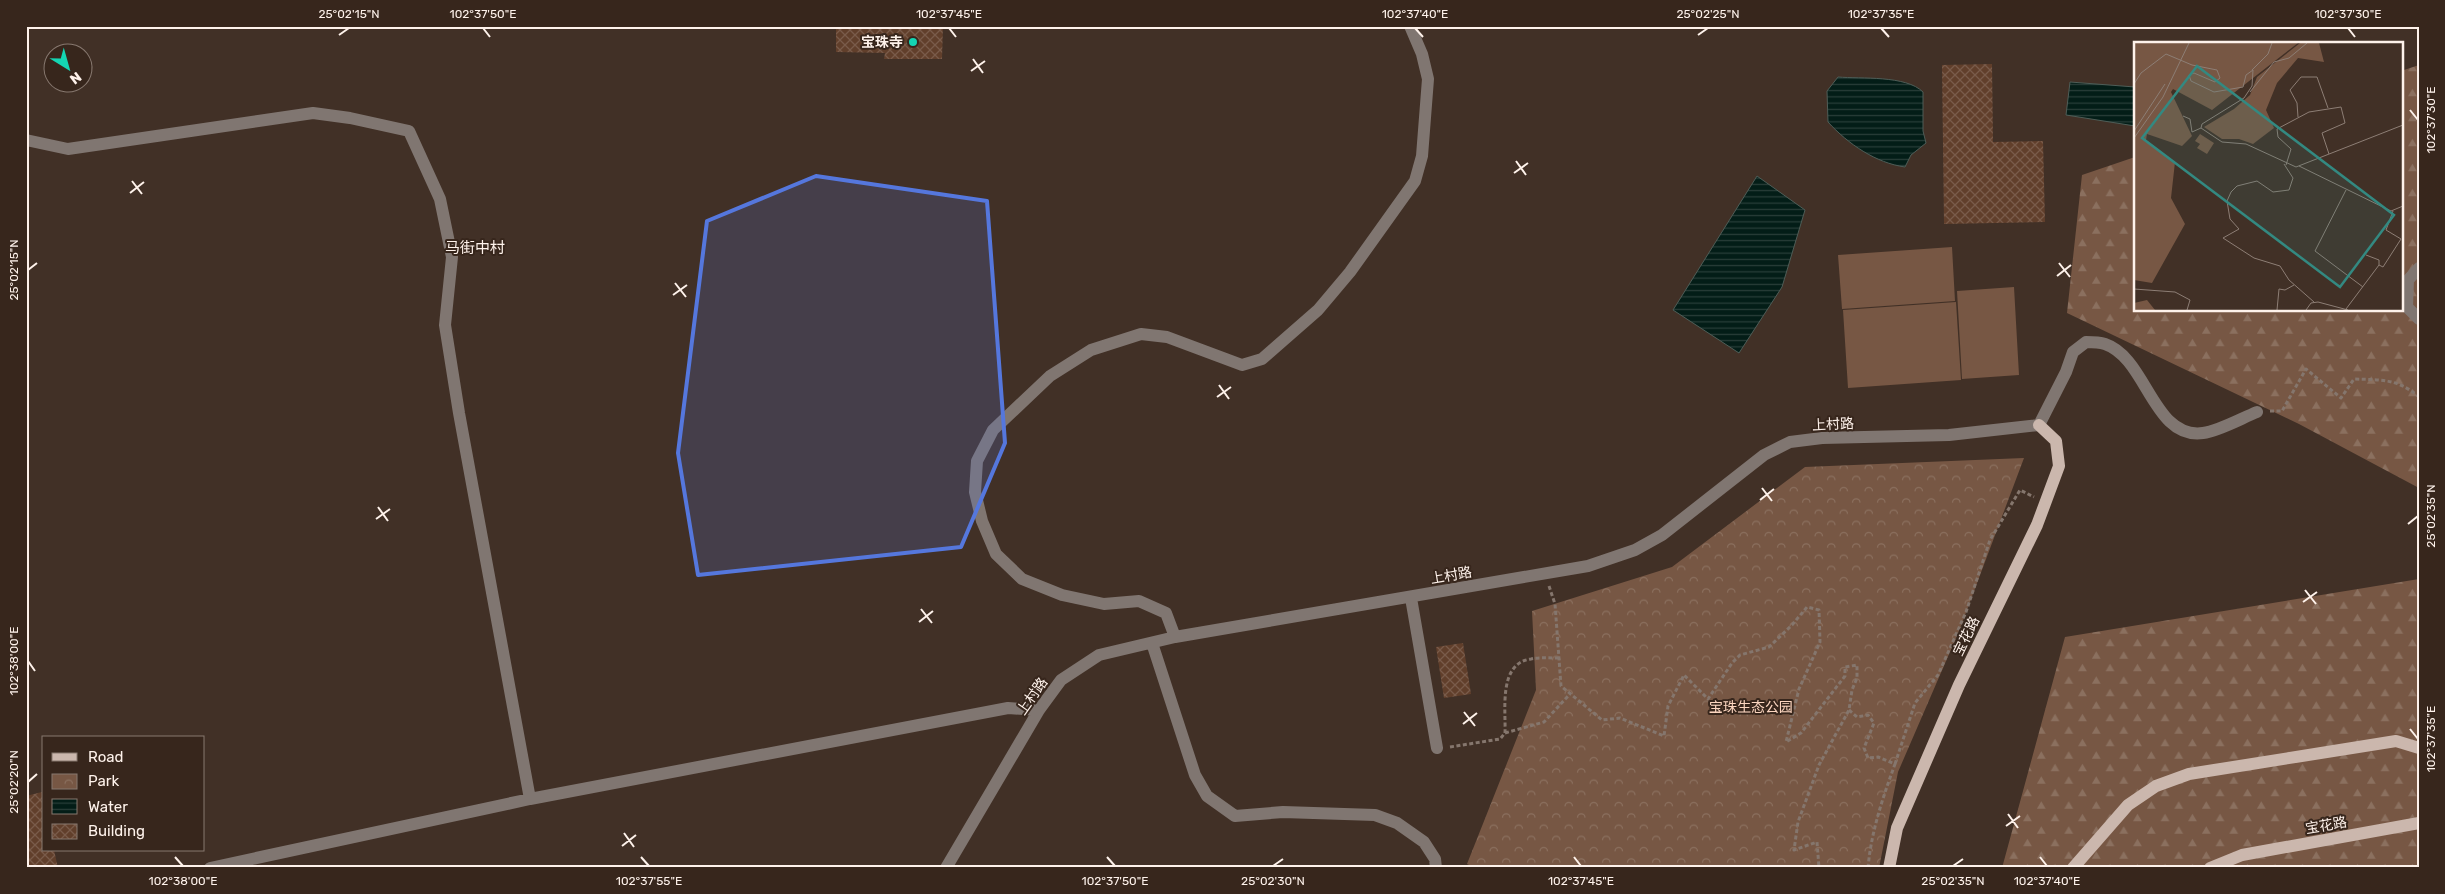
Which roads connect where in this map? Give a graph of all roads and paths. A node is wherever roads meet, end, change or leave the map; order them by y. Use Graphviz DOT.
graph roads {
  1 [pos="1410,26"];
  2 [pos="26,140"];
  3 [pos="2419,268"];
  4 [pos="2419,319"];
  5 [pos="2419,397"];
  6 [pos="2282,411"];
  7 [pos="2257,412"];
  8 [pos="2039,425"];
  9 [pos="2046,503"];
  10 [pos="1547,574"];
  11 [pos="1411,598"];
  12 [pos="1175,637"];
  13 [pos="1152,643"];
  14 [pos="1559,658"];
  15 [pos="1570,694"];
  16 [pos="1039,710"];
  17 [pos="1849,710"];
  18 [pos="1505,734"];
  19 [pos="1437,748"];
  20 [pos="2419,748"];
  21 [pos="1895,764"];
  22 [pos="530,799"];
  23 [pos="2419,823"];
  24 [pos="210,868"];
  25 [pos="946,868"];
  26 [pos="1436,868"];
  27 [pos="1819,868"];
  28 [pos="1868,868"];
  29 [pos="1889,868"];
  30 [pos="2073,868"];
  31 [pos="2210,868"];
  1 -- 12 [label="street"];
  2 -- 22 [label="street"];
  3 -- 4 [label="street"];
  5 -- 6 [label="path"];
  7 -- 8 [label="street"];
  8 -- 9 [label="main road, 宝花路"];
  8 -- 10 [label="street, 上村路"];
  9 -- 21 [label="path"];
  9 -- 29 [label="main road, 宝花路"];
  10 -- 11 [label="street, 上村路"];
  10 -- 14 [label="path"];
  11 -- 12 [label="street, 上村路"];
  11 -- 19 [label="street"];
  12 -- 13 [label="street, 上村路"];
  13 -- 16 [label="street, 上村路"];
  13 -- 26 [label="street"];
  14 -- 15 [label="path"];
  14 -- 18 [label="path"];
  15 -- 17 [label="path"];
  15 -- 18 [label="path"];
  16 -- 22 [label="street"];
  16 -- 25 [label="street, 上村路"];
  17 -- 21 [label="path"];
  17 -- 27 [label="path"];
  18 -- 19 [label="path"];
  20 -- 30 [label="main road"];
  21 -- 28 [label="path"];
  22 -- 24 [label="street"];
  23 -- 31 [label="main road, 宝花路"];
}
